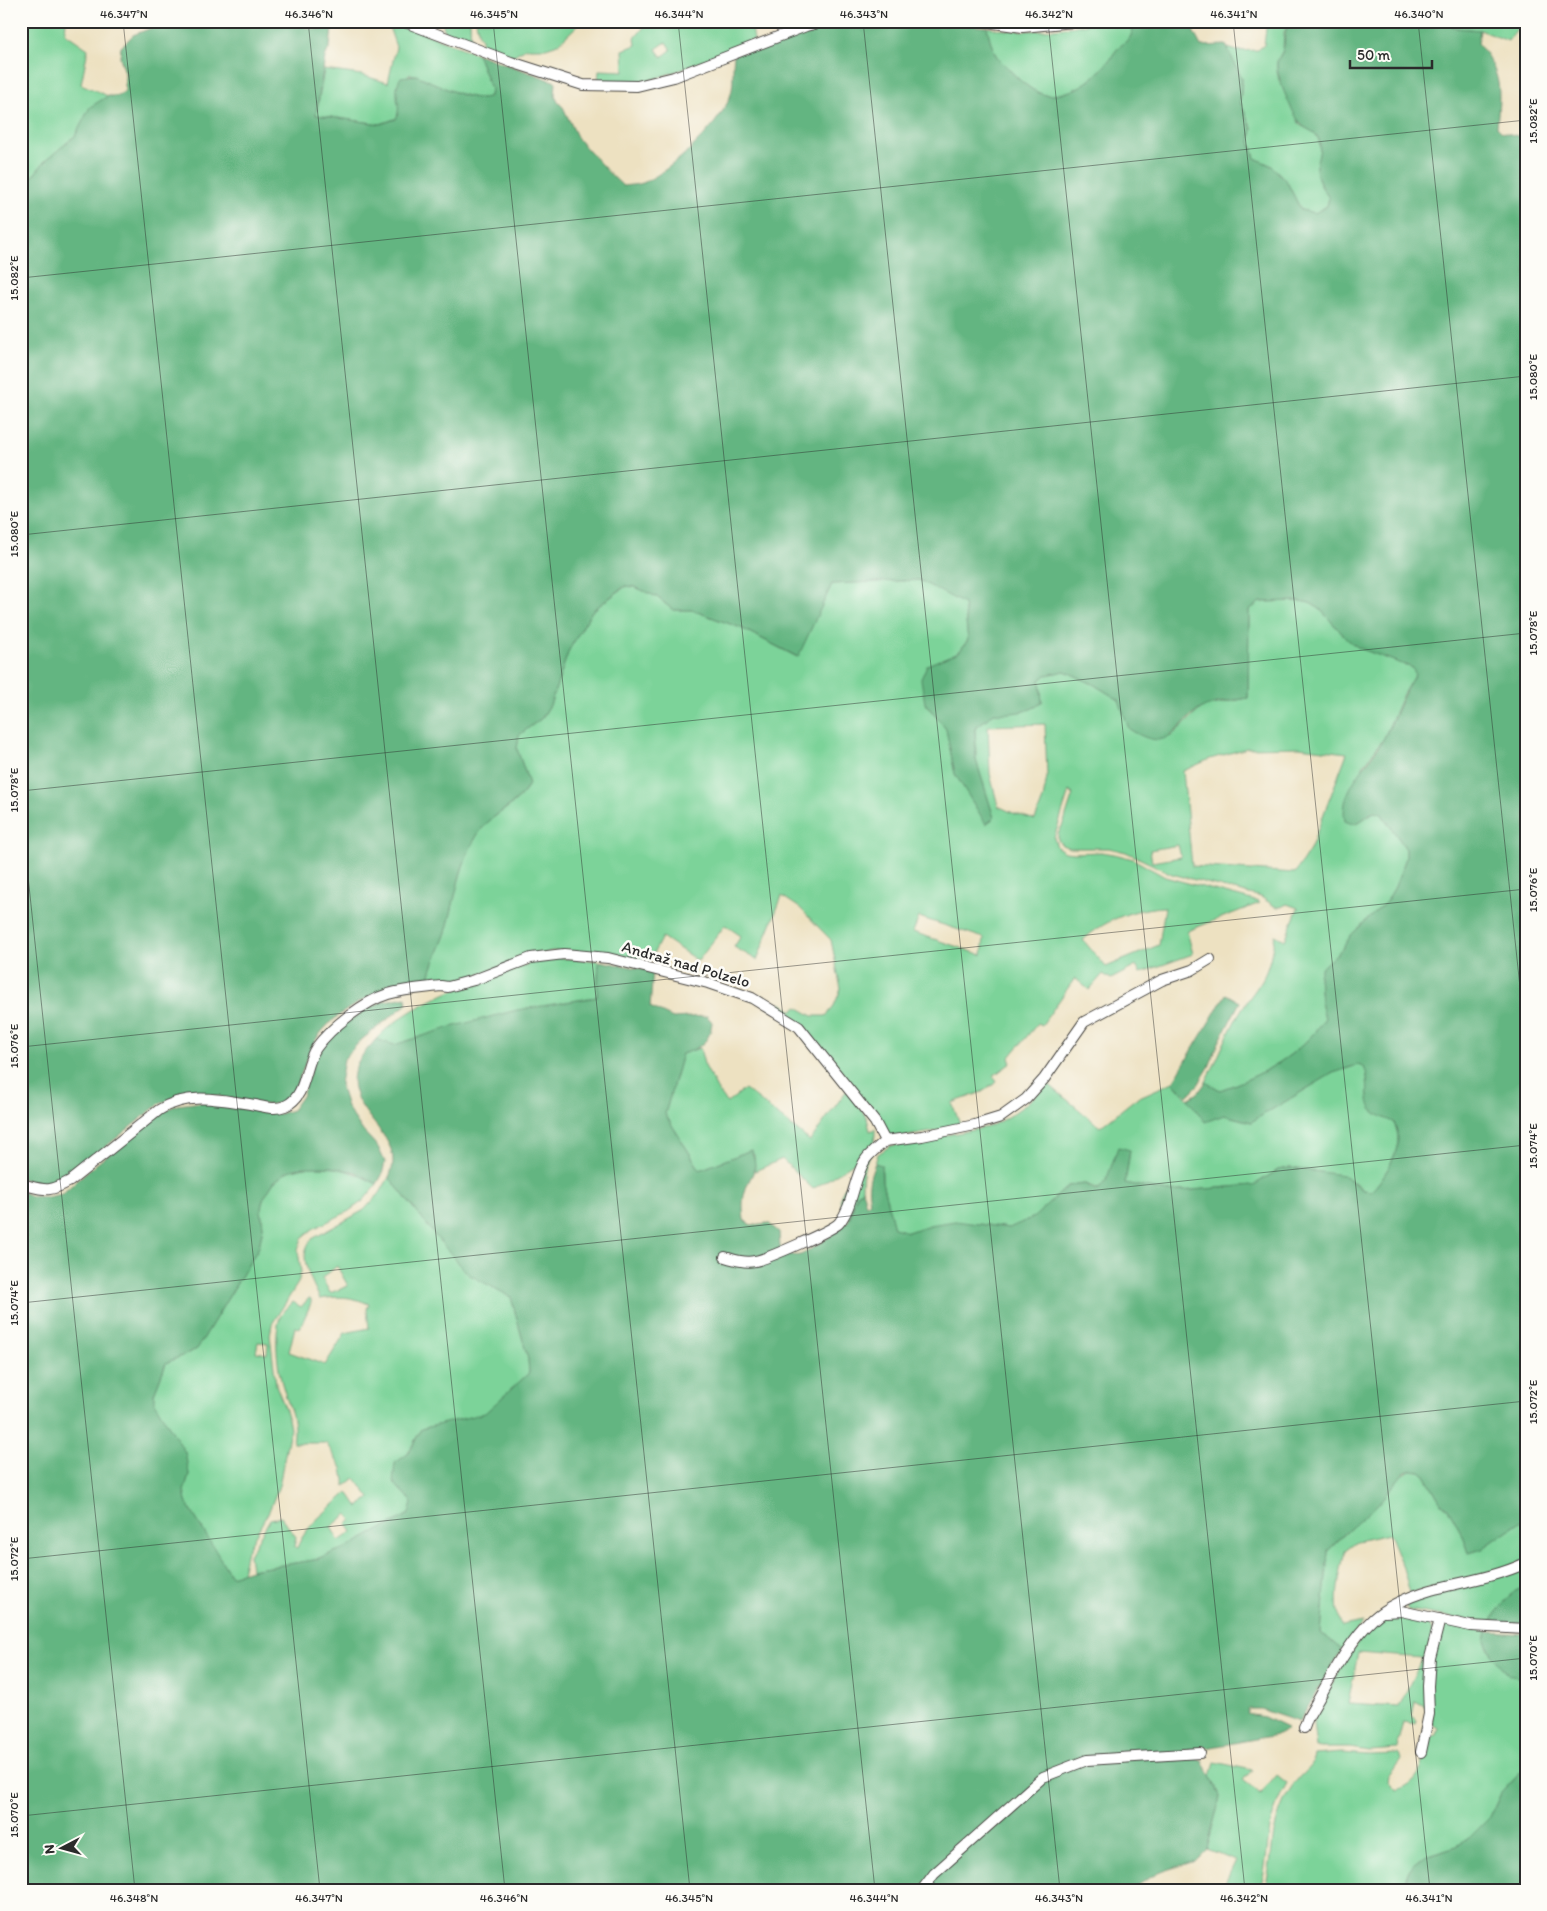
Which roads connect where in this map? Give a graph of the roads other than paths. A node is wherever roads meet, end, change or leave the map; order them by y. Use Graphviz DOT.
graph roads {
  1 [pos="402,21"];
  2 [pos="827,21"];
  3 [pos="848,21"];
  4 [pos="880,21"];
  5 [pos="980,21"];
  6 [pos="1083,21"];
  7 [pos="1210,959"];
  8 [pos="885,1140"];
  9 [pos="21,1184"];
  10 [pos="725,1257"];
  11 [pos="1526,1563"];
  12 [pos="1384,1612"];
  13 [pos="1440,1620"];
  14 [pos="1526,1629"];
  15 [pos="1304,1728"];
  16 [pos="1421,1752"];
  17 [pos="1200,1753"];
  18 [pos="922,1890"];
  1 -- 2 [label="street"];
  3 -- 4 [label="street"];
  5 -- 6 [label="street"];
  7 -- 8 [label="street"];
  8 -- 9 [label="street, Andraž nad Polzelo"];
  8 -- 10 [label="street"];
  11 -- 12 [label="street"];
  12 -- 13 [label="street"];
  12 -- 15 [label="street"];
  13 -- 14 [label="street"];
  13 -- 16 [label="street"];
  17 -- 18 [label="street"];
}
